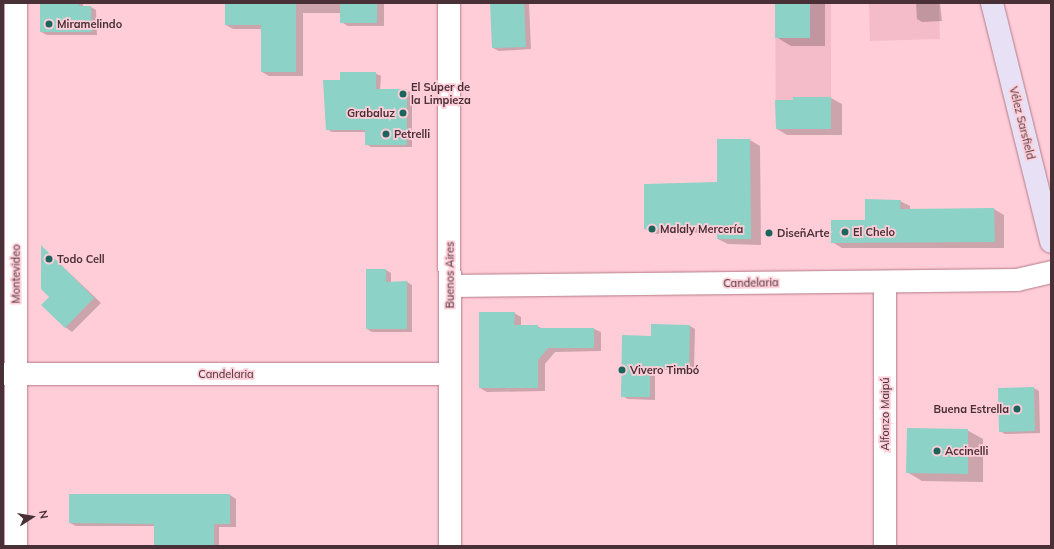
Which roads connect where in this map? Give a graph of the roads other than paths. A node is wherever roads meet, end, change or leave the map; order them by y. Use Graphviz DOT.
graph roads {
  1 [pos="16,3"];
  2 [pos="449,3"];
  3 [pos="992,3"];
  4 [pos="1051,242"];
  5 [pos="1051,272"];
  6 [pos="885,282"];
  7 [pos="450,286"];
  8 [pos="10,374"];
  9 [pos="450,374"];
  10 [pos="16,546"];
  11 [pos="450,546"];
  12 [pos="885,546"];
  1 -- 8 [label="street, Montevideo"];
  2 -- 7 [label="street, Buenos Aires"];
  3 -- 4 [label="main road, Vélez Sarsfield"];
  5 -- 6 [label="street, Candelaria"];
  6 -- 7 [label="street, Candelaria"];
  6 -- 12 [label="street, Alfonzo Maipú"];
  7 -- 9 [label="street, Buenos Aires"];
  8 -- 9 [label="street, Candelaria"];
  8 -- 10 [label="street, Montevideo"];
  9 -- 11 [label="street, Buenos Aires"];
}
